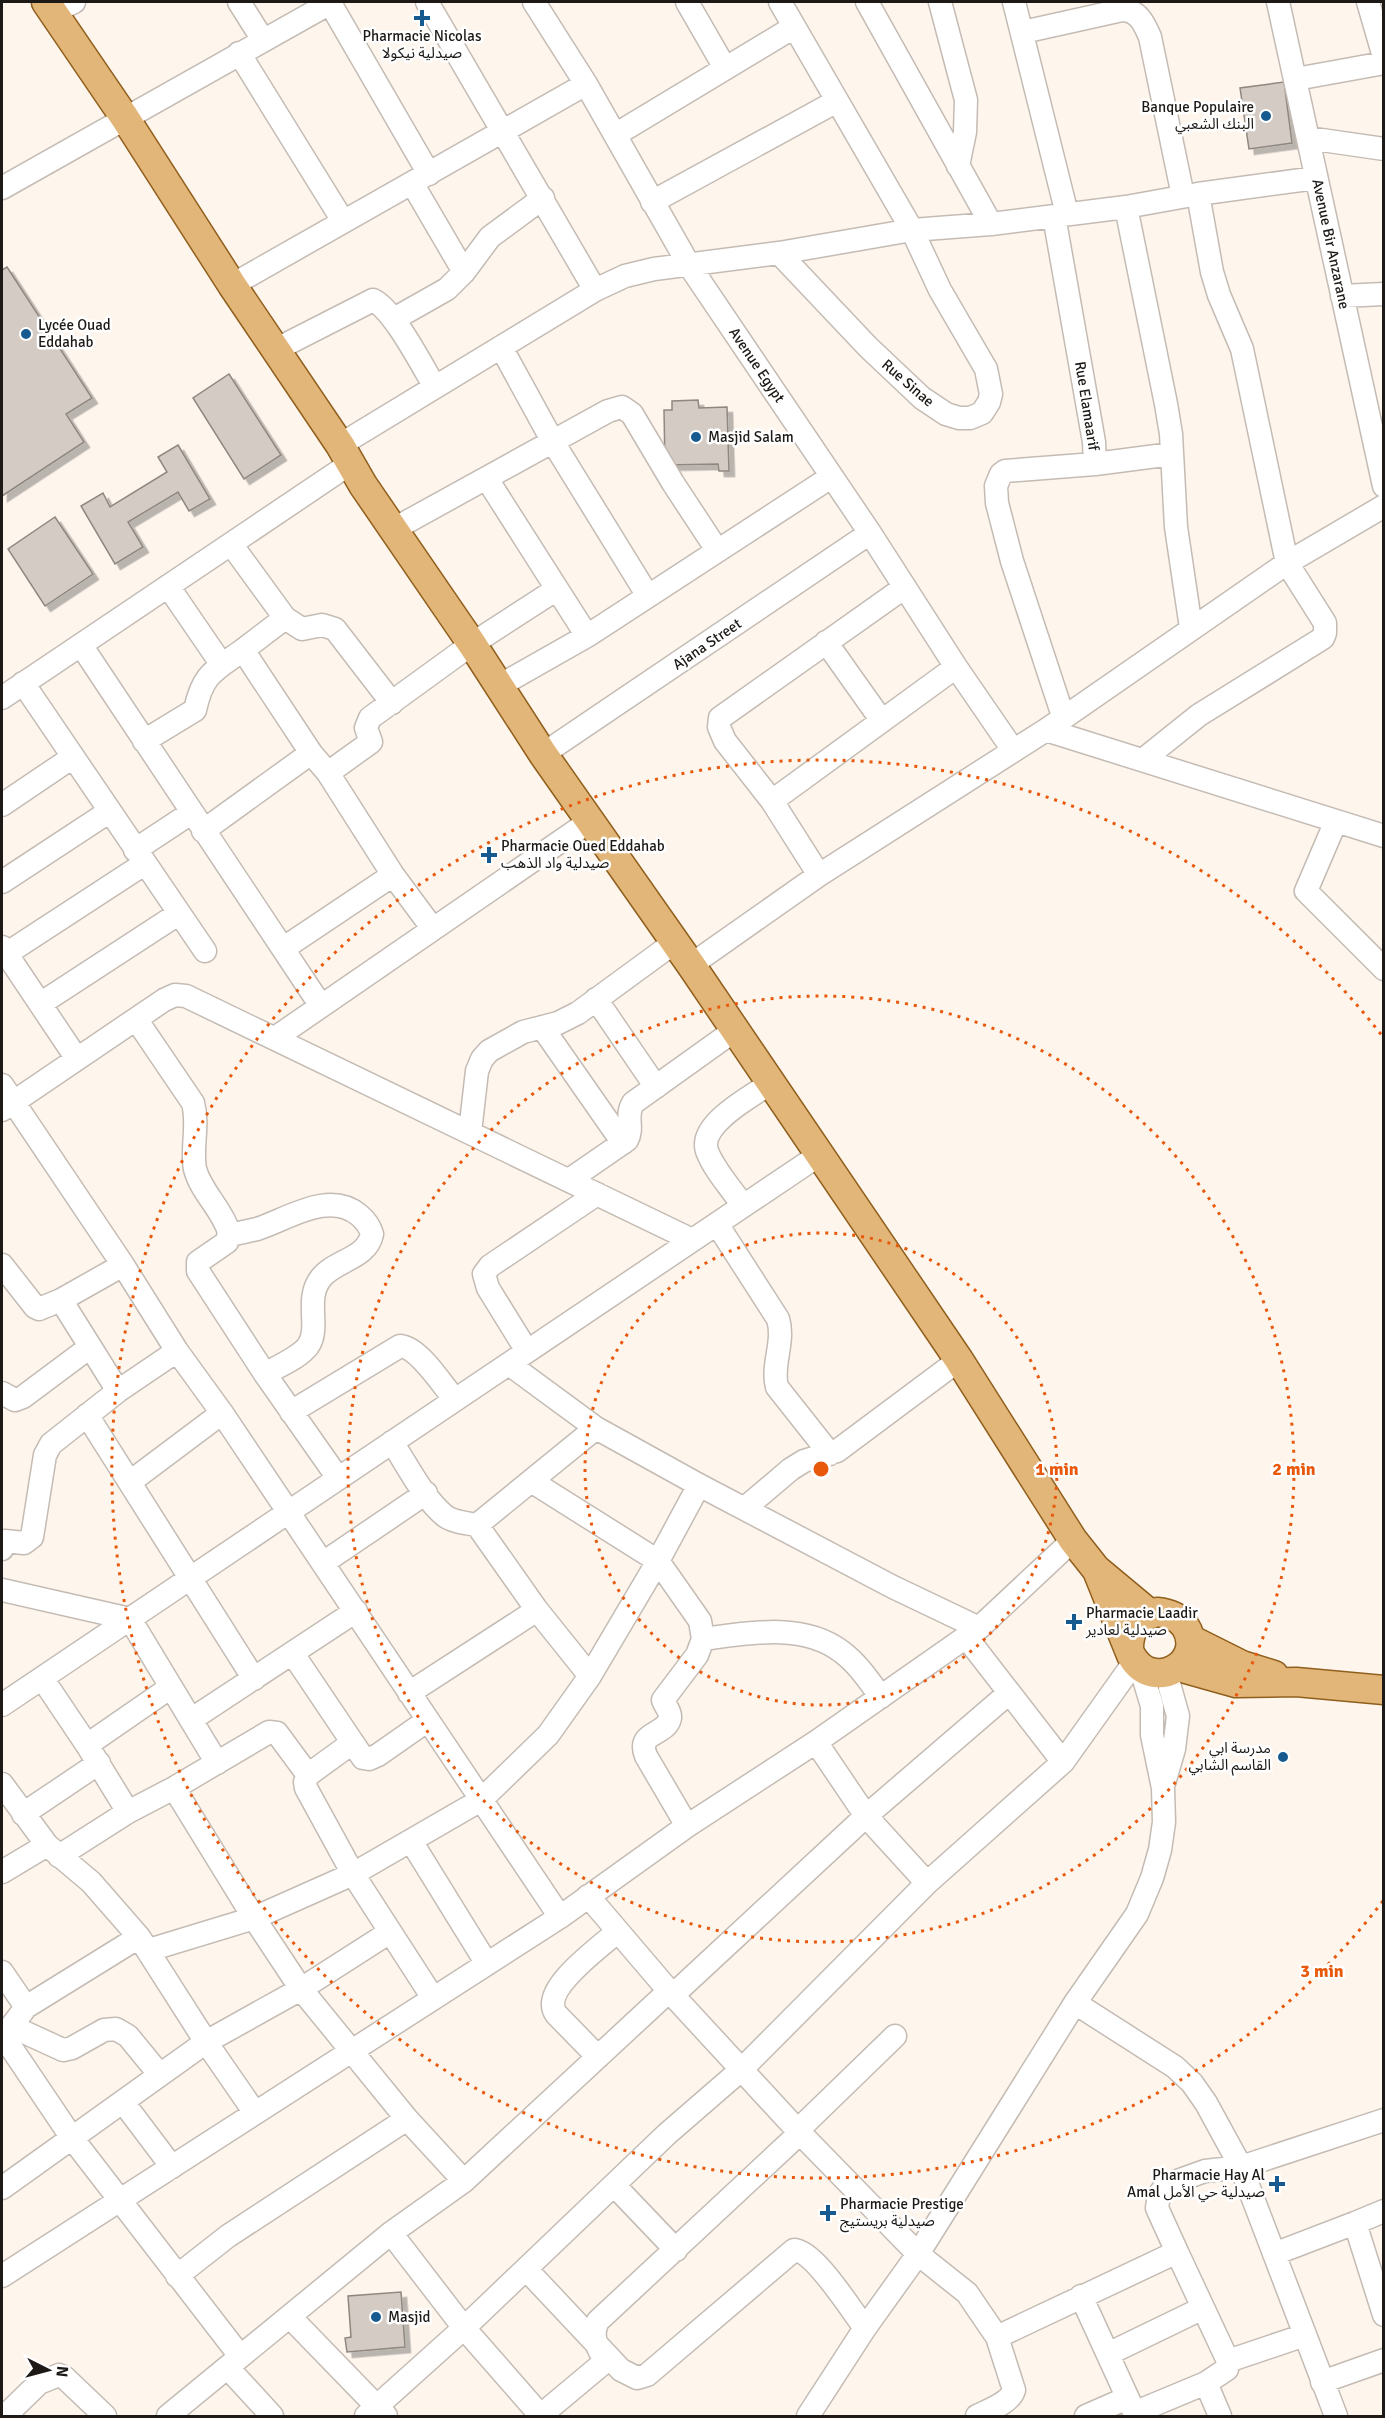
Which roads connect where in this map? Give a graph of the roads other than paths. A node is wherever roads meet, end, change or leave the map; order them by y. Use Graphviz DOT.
graph roads {
  1 [pos="239,2"];
  2 [pos="331,2"];
  3 [pos="427,2"];
  4 [pos="534,2"];
  5 [pos="687,2"];
  6 [pos="780,2"];
  7 [pos="867,2"];
  8 [pos="940,2"];
  9 [pos="1014,2"];
  10 [pos="1278,2"];
  11 [pos="1368,2"];
  12 [pos="57,5"];
  13 [pos="794,27"];
  14 [pos="1023,32"];
  15 [pos="263,40"];
  16 [pos="239,53"];
  17 [pos="1383,57"];
  18 [pos="1383,63"];
  19 [pos="725,68"];
  20 [pos="1296,79"];
  21 [pos="586,84"];
  22 [pos="837,101"];
  23 [pos="125,118"];
  24 [pos="503,131"];
  25 [pos="615,135"];
  26 [pos="1308,138"];
  27 [pos="1383,149"];
  28 [pos="958,166"];
  29 [pos="421,178"];
  30 [pos="1316,178"];
  31 [pos="2,188"];
  32 [pos="1191,195"];
  33 [pos="543,198"];
  34 [pos="652,202"];
  35 [pos="1126,207"];
  36 [pos="1061,215"];
  37 [pos="343,221"];
  38 [pos="991,225"];
  39 [pos="912,230"];
  40 [pos="779,253"];
  41 [pos="689,265"];
  42 [pos="464,272"];
  43 [pos="232,285"];
  44 [pos="595,290"];
  45 [pos="1383,294"];
  46 [pos="1342,296"];
  47 [pos="394,319"];
  48 [pos="501,347"];
  49 [pos="275,350"];
  50 [pos="435,387"];
  51 [pos="553,441"];
  52 [pos="346,454"];
  53 [pos="1172,454"];
  54 [pos="1095,464"];
  55 [pos="831,477"];
  56 [pos="487,479"];
  57 [pos="1383,486"];
  58 [pos="1383,506"];
  59 [pos="394,529"];
  60 [pos="870,533"];
  61 [pos="231,544"];
  62 [pos="717,550"];
  63 [pos="1287,563"];
  64 [pos="168,586"];
  65 [pos="905,587"];
  66 [pos="557,589"];
  67 [pos="648,596"];
  68 [pos="285,618"];
  69 [pos="1191,628"];
  70 [pos="587,636"];
  71 [pos="826,642"];
  72 [pos="472,644"];
  73 [pos="81,645"];
  74 [pos="243,650"];
  75 [pos="222,664"];
  76 [pos="956,667"];
  77 [pos="23,683"];
  78 [pos="499,686"];
  79 [pos="2,698"];
  80 [pos="392,703"];
  81 [pos="882,721"];
  82 [pos="1055,723"];
  83 [pos="144,741"];
  84 [pos="1013,750"];
  85 [pos="311,753"];
  86 [pos="543,754"];
  87 [pos="73,757"];
  88 [pos="1144,759"];
  89 [pos="328,773"];
  90 [pos="772,801"];
  91 [pos="2,805"];
  92 [pos="110,811"];
  93 [pos="590,821"];
  94 [pos="1336,821"];
  95 [pos="197,822"];
  96 [pos="1383,836"];
  97 [pos="140,857"];
  98 [pos="393,875"];
  99 [pos="819,875"];
  100 [pos="2,882"];
  101 [pos="178,914"];
  102 [pos="433,929"];
  103 [pos="675,942"];
  104 [pos="284,948"];
  105 [pos="4,950"];
  106 [pos="205,951"];
  107 [pos="691,965"];
  108 [pos="1383,969"];
  109 [pos="597,999"];
  110 [pos="40,1004"];
  111 [pos="321,1006"];
  112 [pos="136,1019"];
  113 [pos="542,1027"];
  114 [pos="735,1030"];
  115 [pos="275,1038"];
  116 [pos="77,1059"];
  117 [pos="771,1083"];
  118 [pos="656,1087"];
  119 [pos="5,1099"];
  120 [pos="470,1132"];
  121 [pos="623,1143"];
  122 [pos="819,1155"];
  123 [pos="569,1180"];
  124 [pos="597,1194"];
  125 [pos="743,1206"];
  126 [pos="717,1224"];
  127 [pos="230,1235"];
  128 [pos="693,1240"];
  129 [pos="123,1265"];
  130 [pos="5,1277"];
  131 [pos="61,1300"];
  132 [pos="90,1347"];
  133 [pos="177,1351"];
  134 [pos="518,1357"];
  135 [pos="959,1360"];
  136 [pos="265,1374"];
  137 [pos="118,1391"];
  138 [pos="2,1394"];
  139 [pos="455,1400"];
  140 [pos="291,1412"];
  141 [pos="222,1413"];
  142 [pos="87,1415"];
  143 [pos="596,1428"];
  144 [pos="392,1442"];
  145 [pos="830,1454"];
  146 [pos="338,1478"];
  147 [pos="531,1481"];
  148 [pos="130,1482"];
  149 [pos="699,1485"];
  150 [pos="426,1493"];
  151 [pos="745,1508"];
  152 [pos="287,1512"];
  153 [pos="477,1524"];
  154 [pos="1073,1540"];
  155 [pos="2,1549"];
  156 [pos="658,1561"];
  157 [pos="323,1563"];
  158 [pos="1096,1569"];
  159 [pos="190,1578"];
  160 [pos="2,1590"];
  161 [pos="356,1611"];
  162 [pos="537,1611"];
  163 [pos="1149,1614"];
  164 [pos="130,1619"];
  165 [pos="973,1633"];
  166 [pos="1190,1638"];
  167 [pos="703,1639"];
  168 [pos="293,1654"];
  169 [pos="1150,1663"];
  170 [pos="590,1676"];
  171 [pos="42,1678"];
  172 [pos="255,1679"];
  173 [pos="1296,1682"];
  174 [pos="171,1687"];
  175 [pos="1383,1690"];
  176 [pos="409,1693"];
  177 [pos="1009,1693"];
  178 [pos="881,1697"];
  179 [pos="2,1705"];
  180 [pos="192,1719"];
  181 [pos="428,1720"];
  182 [pos="816,1742"];
  183 [pos="352,1743"];
  184 [pos="93,1754"];
  185 [pos="1064,1762"];
  186 [pos="217,1763"];
  187 [pos="308,1774"];
  188 [pos="2,1784"];
  189 [pos="174,1788"];
  190 [pos="481,1800"];
  191 [pos="128,1812"];
  192 [pos="23,1814"];
  193 [pos="866,1816"];
  194 [pos="687,1826"];
  195 [pos="411,1840"];
  196 [pos="54,1851"];
  197 [pos="2,1872"];
  198 [pos="353,1874"];
  199 [pos="927,1883"];
  200 [pos="588,1896"];
  201 [pos="560,1917"];
  202 [pos="254,1918"];
  203 [pos="618,1931"];
  204 [pos="390,1932"];
  205 [pos="144,1944"];
  206 [pos="487,1964"];
  207 [pos="2,1972"];
  208 [pos="301,1989"];
  209 [pos="671,1993"];
  210 [pos="434,1998"];
  211 [pos="1075,2003"];
  212 [pos="26,2007"];
  213 [pos="6,2035"];
  214 [pos="895,2036"];
  215 [pos="206,2042"];
  216 [pos="352,2052"];
  217 [pos="598,2056"];
  218 [pos="742,2069"];
  219 [pos="160,2075"];
  220 [pos="123,2102"];
  221 [pos="255,2113"];
  222 [pos="407,2119"];
  223 [pos="1383,2120"];
  224 [pos="799,2131"];
  225 [pos="72,2138"];
  226 [pos="172,2167"];
  227 [pos="1241,2167"];
  228 [pos="464,2181"];
  229 [pos="614,2185"];
  230 [pos="2,2188"];
  231 [pos="119,2202"];
  232 [pos="1383,2211"];
  233 [pos="1355,2223"];
  234 [pos="391,2234"];
  235 [pos="676,2250"];
  236 [pos="1177,2252"];
  237 [pos="918,2254"];
  238 [pos="1274,2254"];
  239 [pos="526,2269"];
  240 [pos="2,2274"];
  241 [pos="177,2276"];
  242 [pos="1379,2287"];
  243 [pos="1081,2296"];
  244 [pos="1203,2308"];
  245 [pos="1383,2314"];
  246 [pos="291,2318"];
  247 [pos="464,2328"];
  248 [pos="865,2328"];
  249 [pos="1305,2335"];
  250 [pos="997,2337"];
  251 [pos="596,2341"];
  252 [pos="1108,2354"];
  253 [pos="1383,2360"];
  254 [pos="1228,2361"];
  255 [pos="234,2362"];
  256 [pos="1322,2382"];
  257 [pos="1206,2384"];
  258 [pos="1009,2409"];
  259 [pos="1133,2409"];
  260 [pos="376,2413"];
  261 [pos="6,2416"];
  262 [pos="105,2416"];
  263 [pos="168,2416"];
  264 [pos="272,2416"];
  265 [pos="540,2416"];
  266 [pos="808,2416"];
  267 [pos="977,2416"];
  268 [pos="1086,2416"];
  269 [pos="1220,2416"];
  270 [pos="1336,2416"];
  1 -- 15 [label="street"];
  2 -- 15 [label="street"];
  2 -- 29 [label="street"];
  3 -- 24 [label="street"];
  4 -- 21 [label="street, Avenue Egypt"];
  5 -- 19 [label="street"];
  6 -- 13 [label="street"];
  7 -- 28 [label="street"];
  8 -- 28 [label="street"];
  9 -- 14 [label="street, Rue Elamaarif"];
  10 -- 20 [label="street, Avenue Bir Anzarane"];
  11 -- 17 [label="street"];
  12 -- 23 [label="main road"];
  13 -- 19 [label="street"];
  13 -- 22 [label="street"];
  14 -- 32 [label="street"];
  14 -- 36 [label="street, Rue Elamaarif"];
  15 -- 16 [label="street"];
  16 -- 23 [label="street"];
  16 -- 37 [label="street"];
  18 -- 20 [label="street"];
  19 -- 25 [label="street"];
  20 -- 26 [label="street, Avenue Bir Anzarane"];
  21 -- 24 [label="street"];
  21 -- 25 [label="street, Avenue Egypt"];
  22 -- 34 [label="street"];
  22 -- 39 [label="street"];
  23 -- 31 [label="street"];
  23 -- 43 [label="main road"];
  24 -- 29 [label="street"];
  24 -- 33 [label="street"];
  25 -- 34 [label="street, Avenue Egypt"];
  26 -- 27 [label="street"];
  26 -- 30 [label="street, Avenue Bir Anzarane"];
  28 -- 38 [label="street"];
  29 -- 37 [label="street"];
  29 -- 42 [label="street"];
  30 -- 32 [label="street"];
  30 -- 46 [label="street, Avenue Bir Anzarane"];
  32 -- 35 [label="street"];
  32 -- 63 [label="street"];
  33 -- 42 [label="street"];
  33 -- 44 [label="street"];
  34 -- 41 [label="street, Avenue Egypt"];
  35 -- 36 [label="street"];
  35 -- 53 [label="street"];
  36 -- 38 [label="street"];
  36 -- 54 [label="street, Rue Elamaarif"];
  37 -- 43 [label="street"];
  38 -- 39 [label="street"];
  39 -- 40 [label="street"];
  39 -- 40 [label="street, Rue Sinae"];
  40 -- 41 [label="street"];
  41 -- 44 [label="street"];
  41 -- 55 [label="street, Avenue Egypt"];
  42 -- 47 [label="street"];
  43 -- 49 [label="main road"];
  44 -- 48 [label="street"];
  45 -- 46 [label="street"];
  46 -- 57 [label="street, Avenue Bir Anzarane"];
  47 -- 49 [label="street"];
  47 -- 50 [label="street"];
  48 -- 50 [label="street"];
  48 -- 51 [label="street"];
  49 -- 52 [label="main road"];
  50 -- 52 [label="street"];
  51 -- 56 [label="street"];
  51 -- 62 [label="street"];
  51 -- 67 [label="street"];
  52 -- 59 [label="main road"];
  52 -- 61 [label="street"];
  53 -- 54 [label="street"];
  53 -- 69 [label="street"];
  54 -- 82 [label="street, Rue Elamaarif"];
  55 -- 60 [label="street, Avenue Egypt"];
  55 -- 62 [label="street"];
  56 -- 59 [label="street"];
  56 -- 66 [label="street"];
  58 -- 63 [label="street"];
  59 -- 72 [label="main road"];
  60 -- 65 [label="street, Avenue Egypt"];
  60 -- 86 [label="street, Ajana Street"];
  61 -- 64 [label="street"];
  61 -- 68 [label="street"];
  62 -- 67 [label="street"];
  63 -- 69 [label="street"];
  63 -- 88 [label="street"];
  64 -- 73 [label="street"];
  64 -- 75 [label="street"];
  65 -- 71 [label="street"];
  65 -- 76 [label="street, Avenue Egypt"];
  66 -- 70 [label="street"];
  66 -- 72 [label="street"];
  67 -- 70 [label="street"];
  68 -- 74 [label="street"];
  68 -- 80 [label="street"];
  69 -- 82 [label="street"];
  70 -- 78 [label="street"];
  71 -- 81 [label="street"];
  71 -- 90 [label="street"];
  72 -- 78 [label="main road"];
  72 -- 80 [label="street"];
  73 -- 77 [label="street"];
  73 -- 83 [label="street"];
  74 -- 75 [label="street"];
  74 -- 85 [label="street"];
  75 -- 83 [label="street"];
  76 -- 81 [label="street"];
  76 -- 84 [label="street, Avenue Egypt"];
  77 -- 79 [label="street"];
  77 -- 87 [label="street"];
  78 -- 86 [label="main road"];
  80 -- 89 [label="street"];
  81 -- 90 [label="street"];
  82 -- 84 [label="street"];
  82 -- 88 [label="street"];
  83 -- 95 [label="street"];
  84 -- 99 [label="street"];
  85 -- 89 [label="street"];
  85 -- 95 [label="street"];
  86 -- 93 [label="main road"];
  87 -- 91 [label="street"];
  87 -- 92 [label="street"];
  88 -- 94 [label="street"];
  89 -- 98 [label="street"];
  90 -- 99 [label="street"];
  92 -- 97 [label="street"];
  92 -- 100 [label="street"];
  93 -- 102 [label="street"];
  93 -- 103 [label="main road"];
  94 -- 96 [label="street"];
  94 -- 108 [label="street"];
  95 -- 97 [label="street"];
  95 -- 104 [label="street"];
  97 -- 101 [label="street"];
  97 -- 105 [label="street"];
  98 -- 102 [label="street"];
  98 -- 104 [label="street"];
  99 -- 107 [label="street"];
  101 -- 106 [label="street"];
  101 -- 110 [label="street"];
  102 -- 111 [label="street"];
  103 -- 107 [label="main road"];
  103 -- 109 [label="street"];
  104 -- 111 [label="street"];
  105 -- 110 [label="street"];
  107 -- 114 [label="main road"];
  109 -- 113 [label="street"];
  109 -- 118 [label="street"];
  110 -- 116 [label="street"];
  111 -- 115 [label="street"];
  112 -- 115 [label="street"];
  112 -- 116 [label="street"];
  112 -- 127 [label="street"];
  113 -- 120 [label="street"];
  113 -- 121 [label="street"];
  114 -- 117 [label="main road"];
  114 -- 118 [label="street"];
  115 -- 120 [label="street"];
  116 -- 119 [label="street"];
  117 -- 122 [label="main road"];
  117 -- 125 [label="street"];
  118 -- 121 [label="street"];
  119 -- 129 [label="street"];
  120 -- 123 [label="street"];
  121 -- 123 [label="street"];
  122 -- 125 [label="street"];
  122 -- 135 [label="main road"];
  123 -- 124 [label="street"];
  124 -- 128 [label="street"];
  124 -- 134 [label="street"];
  125 -- 126 [label="street"];
  126 -- 128 [label="street"];
  126 -- 145 [label="street"];
  127 -- 136 [label="street"];
  127 -- 136 [label="street"];
  128 -- 134 [label="street"];
  129 -- 131 [label="street"];
  129 -- 133 [label="street"];
  130 -- 131 [label="street"];
  131 -- 132 [label="street"];
  132 -- 137 [label="street"];
  132 -- 138 [label="street"];
  133 -- 137 [label="street"];
  133 -- 141 [label="street"];
  134 -- 139 [label="street"];
  134 -- 143 [label="street"];
  135 -- 145 [label="street"];
  135 -- 154 [label="main road"];
  136 -- 140 [label="street"];
  137 -- 142 [label="street"];
  139 -- 140 [label="street"];
  139 -- 144 [label="street"];
  140 -- 146 [label="street"];
  141 -- 148 [label="street"];
  141 -- 152 [label="street"];
  142 -- 148 [label="street"];
  142 -- 155 [label="street"];
  143 -- 147 [label="street"];
  143 -- 149 [label="street"];
  144 -- 146 [label="street"];
  144 -- 150 [label="street"];
  145 -- 151 [label="street"];
  146 -- 152 [label="street"];
  147 -- 153 [label="street"];
  147 -- 156 [label="street"];
  148 -- 159 [label="street"];
  149 -- 151 [label="street"];
  149 -- 156 [label="street"];
  150 -- 153 [label="street"];
  150 -- 157 [label="street"];
  151 -- 165 [label="street"];
  152 -- 157 [label="street"];
  152 -- 159 [label="street"];
  153 -- 162 [label="street"];
  154 -- 158 [label="main road"];
  154 -- 165 [label="street"];
  156 -- 167 [label="street"];
  156 -- 170 [label="street"];
  157 -- 161 [label="street"];
  158 -- 163 [label="main road"];
  158 -- 169 [label="main road"];
  159 -- 164 [label="street"];
  159 -- 172 [label="street"];
  160 -- 164 [label="street"];
  161 -- 168 [label="street"];
  161 -- 176 [label="street"];
  162 -- 170 [label="street"];
  162 -- 176 [label="street"];
  163 -- 166 [label="main road"];
  163 -- 169 [label="main road"];
  164 -- 171 [label="street"];
  164 -- 174 [label="street"];
  165 -- 177 [label="street"];
  165 -- 178 [label="street"];
  166 -- 169 [label="main road"];
  166 -- 173 [label="main road"];
  167 -- 178 [label="street"];
  167 -- 194 [label="street"];
  168 -- 172 [label="street"];
  168 -- 183 [label="street"];
  169 -- 173 [label="main road"];
  169 -- 185 [label="street"];
  169 -- 211 [label="street"];
  170 -- 190 [label="street"];
  171 -- 179 [label="street"];
  171 -- 184 [label="street"];
  172 -- 180 [label="street"];
  173 -- 175 [label="main road"];
  174 -- 180 [label="street"];
  174 -- 184 [label="street"];
  176 -- 181 [label="street"];
  177 -- 185 [label="street"];
  177 -- 193 [label="street"];
  178 -- 182 [label="street"];
  180 -- 186 [label="street"];
  181 -- 183 [label="street"];
  181 -- 190 [label="street"];
  182 -- 193 [label="street"];
  182 -- 194 [label="street"];
  183 -- 187 [label="street"];
  184 -- 191 [label="street"];
  184 -- 192 [label="street"];
  185 -- 199 [label="street"];
  186 -- 187 [label="street"];
  186 -- 189 [label="street"];
  187 -- 198 [label="street"];
  188 -- 192 [label="street"];
  189 -- 191 [label="street"];
  189 -- 202 [label="street"];
  190 -- 195 [label="street"];
  190 -- 201 [label="street"];
  191 -- 196 [label="street"];
  192 -- 196 [label="street"];
  193 -- 199 [label="street"];
  193 -- 209 [label="street"];
  194 -- 200 [label="street"];
  195 -- 198 [label="street"];
  195 -- 206 [label="street"];
  196 -- 197 [label="street"];
  196 -- 205 [label="street"];
  198 -- 202 [label="street"];
  198 -- 204 [label="street"];
  199 -- 218 [label="street"];
  200 -- 201 [label="street"];
  200 -- 203 [label="street"];
  201 -- 206 [label="street"];
  202 -- 205 [label="street"];
  202 -- 208 [label="street"];
  203 -- 209 [label="street"];
  203 -- 217 [label="street"];
  204 -- 208 [label="street"];
  204 -- 210 [label="street"];
  205 -- 212 [label="street"];
  205 -- 215 [label="street"];
  206 -- 210 [label="street"];
  207 -- 212 [label="street"];
  208 -- 215 [label="street"];
  208 -- 216 [label="street"];
  209 -- 217 [label="street"];
  209 -- 218 [label="street"];
  210 -- 216 [label="street"];
  211 -- 227 [label="street"];
  211 -- 237 [label="street"];
  212 -- 213 [label="street"];
  213 -- 219 [label="street"];
  213 -- 225 [label="street"];
  214 -- 224 [label="street"];
  215 -- 219 [label="street"];
  215 -- 221 [label="street"];
  216 -- 221 [label="street"];
  216 -- 222 [label="street"];
  217 -- 228 [label="street"];
  218 -- 224 [label="street"];
  218 -- 229 [label="street"];
  219 -- 220 [label="street"];
  220 -- 225 [label="street"];
  220 -- 226 [label="street"];
  221 -- 226 [label="street"];
  222 -- 228 [label="street"];
  222 -- 241 [label="street"];
  223 -- 227 [label="street"];
  224 -- 235 [label="street"];
  224 -- 237 [label="street"];
  225 -- 230 [label="street"];
  225 -- 231 [label="street"];
  226 -- 231 [label="street"];
  227 -- 236 [label="street"];
  227 -- 238 [label="street"];
  228 -- 234 [label="street"];
  229 -- 235 [label="street"];
  229 -- 239 [label="street"];
  231 -- 240 [label="street"];
  231 -- 241 [label="street"];
  232 -- 233 [label="street"];
  233 -- 238 [label="street"];
  233 -- 242 [label="street"];
  234 -- 246 [label="street"];
  234 -- 247 [label="street"];
  235 -- 251 [label="street"];
  236 -- 243 [label="street"];
  236 -- 244 [label="street"];
  237 -- 248 [label="street"];
  237 -- 250 [label="street"];
  238 -- 249 [label="street"];
  239 -- 247 [label="street"];
  239 -- 251 [label="street"];
  241 -- 255 [label="street"];
  242 -- 245 [label="street"];
  243 -- 250 [label="street"];
  243 -- 252 [label="street"];
  244 -- 252 [label="street"];
  244 -- 254 [label="street"];
  246 -- 255 [label="street"];
  246 -- 260 [label="street"];
  247 -- 260 [label="street"];
  247 -- 265 [label="street"];
  248 -- 251 [label="street"];
  248 -- 266 [label="street"];
  249 -- 254 [label="street"];
  249 -- 256 [label="street"];
  250 -- 258 [label="street"];
  251 -- 265 [label="street"];
  252 -- 259 [label="street"];
  253 -- 256 [label="street"];
  254 -- 257 [label="street"];
  255 -- 263 [label="street"];
  255 -- 264 [label="street"];
  256 -- 270 [label="street"];
  257 -- 259 [label="street"];
  257 -- 269 [label="street"];
  258 -- 267 [label="street"];
  259 -- 268 [label="street"];
  261 -- 262 [label="street"];
}
